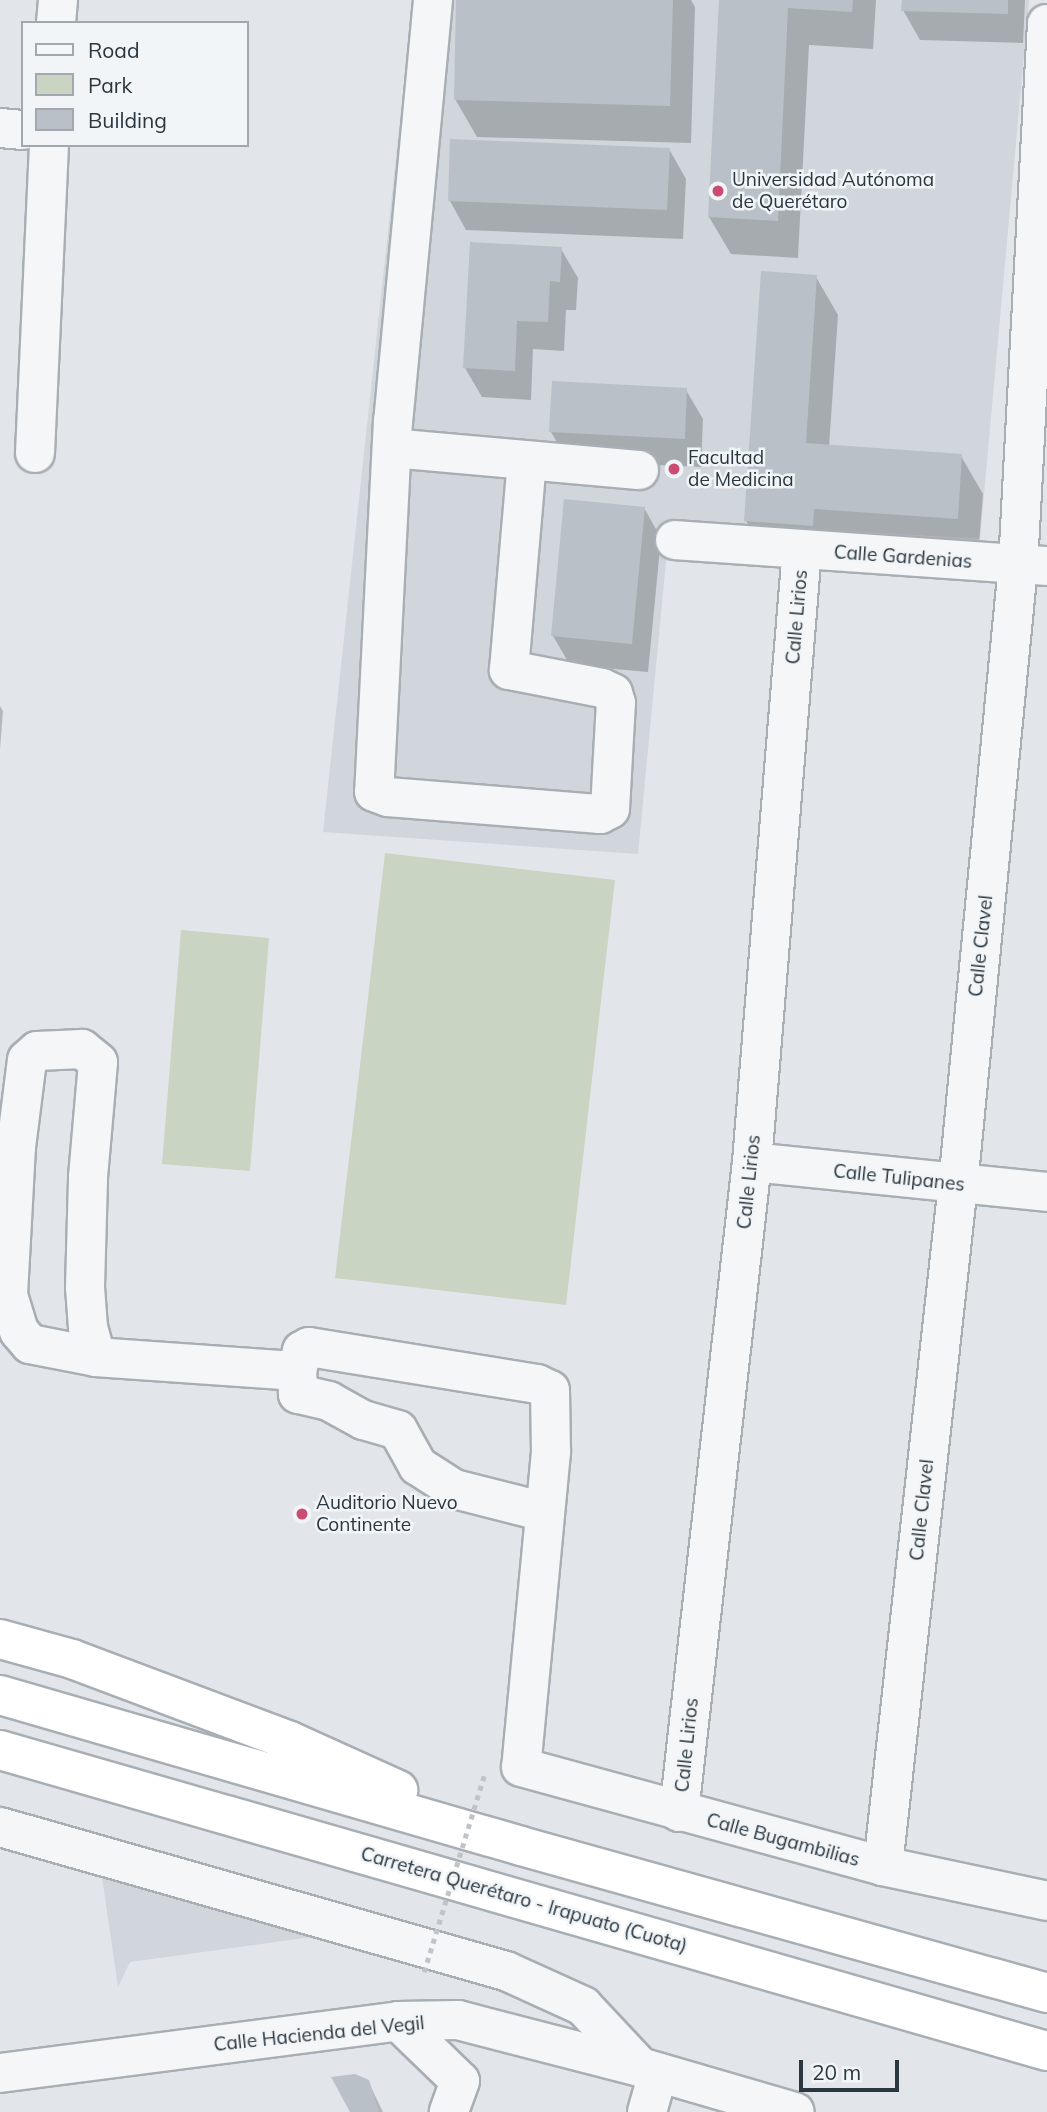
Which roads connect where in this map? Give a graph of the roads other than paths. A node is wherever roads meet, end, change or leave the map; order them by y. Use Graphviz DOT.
graph roads {
  1 [pos="58,0"];
  2 [pos="433,0"];
  3 [pos="56,21"];
  4 [pos="1047,24"];
  5 [pos="0,128"];
  6 [pos="21,130"];
  7 [pos="49,147"];
  8 [pos="392,448"];
  9 [pos="36,453"];
  10 [pos="527,461"];
  11 [pos="639,470"];
  12 [pos="675,540"];
  13 [pos="802,550"];
  14 [pos="1033,566"];
  15 [pos="752,1162"];
  16 [pos="958,1185"];
  17 [pos="1047,1192"];
  18 [pos="96,1357"];
  19 [pos="297,1371"];
  20 [pos="545,1512"];
  21 [pos="0,1639"];
  22 [pos="0,1695"];
  23 [pos="0,1750"];
  24 [pos="679,1812"];
  25 [pos="0,1826"];
  26 [pos="521,1846"];
  27 [pos="883,1866"];
  28 [pos="1047,1901"];
  29 [pos="1047,1993"];
  30 [pos="398,2021"];
  31 [pos="1047,2050"];
  32 [pos="649,2070"];
  33 [pos="0,2073"];
  34 [pos="449,2112"];
  35 [pos="647,2112"];
  36 [pos="795,2112"];
  1 -- 3 [label="street"];
  2 -- 8 [label="street"];
  4 -- 14 [label="street, Calle Clavel"];
  5 -- 6 [label="street"];
  7 -- 9 [label="street"];
  8 -- 10 [label="street"];
  8 -- 10 [label="street"];
  10 -- 11 [label="street"];
  12 -- 13 [label="street, Calle Gardenias"];
  13 -- 14 [label="street, Calle Gardenias"];
  13 -- 15 [label="street, Calle Lirios"];
  14 -- 16 [label="street, Calle Clavel"];
  15 -- 16 [label="street, Calle Tulipanes"];
  15 -- 24 [label="street, Calle Lirios"];
  16 -- 17 [label="street, Calle Tulipanes"];
  16 -- 27 [label="street, Calle Clavel"];
  18 -- 18 [label="street"];
  18 -- 19 [label="street"];
  19 -- 20 [label="street"];
  19 -- 20 [label="street"];
  20 -- 24 [label="street, Calle Bugambilias"];
  21 -- 26 [label="highway"];
  22 -- 26 [label="highway"];
  23 -- 31 [label="highway, Carretera Querétaro - Irapuato (Cuota)"];
  24 -- 27 [label="street, Calle Bugambilias"];
  25 -- 32 [label="street"];
  26 -- 29 [label="highway"];
  27 -- 28 [label="street, Calle Bugambilias"];
  30 -- 32 [label="street, Calle Hacienda del Vegil"];
  30 -- 33 [label="street, Calle Hacienda del Vegil"];
  30 -- 34 [label="street"];
  32 -- 35 [label="street"];
  32 -- 36 [label="street, Calle Hacienda del Vegil"];
}
